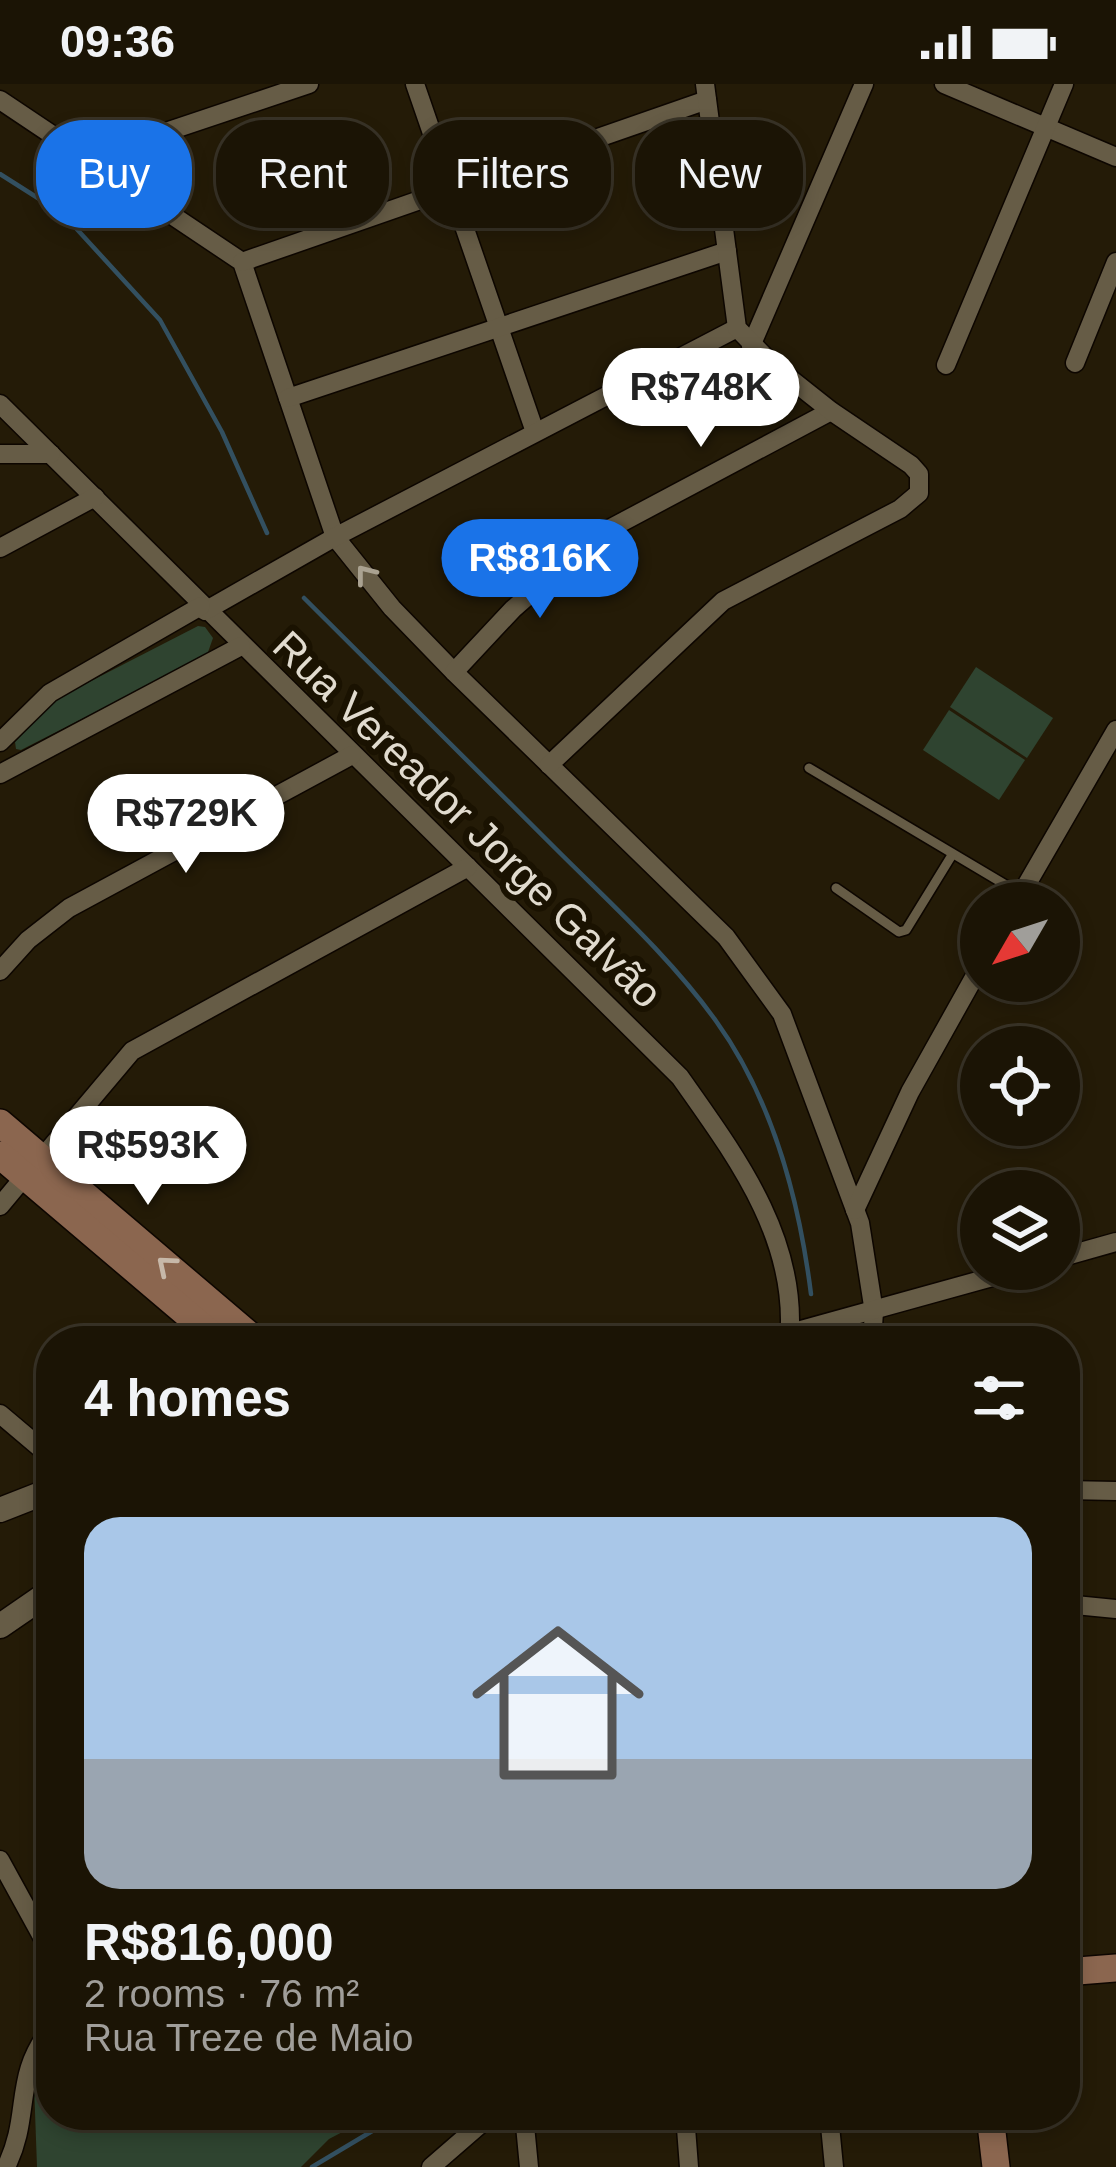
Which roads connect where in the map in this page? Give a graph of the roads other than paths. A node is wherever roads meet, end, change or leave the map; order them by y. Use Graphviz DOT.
graph roads {
  1 [pos="308,84"];
  2 [pos="415,84"];
  3 [pos="864,84"];
  4 [pos="944,84"];
  5 [pos="1064,84"];
  6 [pos="706,92"];
  7 [pos="0,100"];
  8 [pos="427,120"];
  9 [pos="192,123"];
  10 [pos="36,124"];
  11 [pos="611,128"];
  12 [pos="1046,129"];
  13 [pos="1116,157"];
  14 [pos="413,201"];
  15 [pos="192,228"];
  16 [pos="465,228"];
  17 [pos="727,251"];
  18 [pos="242,262"];
  19 [pos="1116,262"];
  20 [pos="500,328"];
  21 [pos="737,328"];
  22 [pos="751,346"];
  23 [pos="1075,363"];
  24 [pos="946,365"];
  25 [pos="288,398"];
  26 [pos="0,404"];
  27 [pos="831,411"];
  28 [pos="535,432"];
  29 [pos="0,454"];
  30 [pos="51,454"];
  31 [pos="95,496"];
  32 [pos="335,537"];
  33 [pos="0,548"];
  34 [pos="203,608"];
  35 [pos="241,646"];
  36 [pos="454,672"];
  37 [pos="1116,730"];
  38 [pos="0,742"];
  39 [pos="352,755"];
  40 [pos="549,765"];
  41 [pos="809,768"];
  42 [pos="0,773"];
  43 [pos="952,855"];
  44 [pos="468,867"];
  45 [pos="992,882"];
  46 [pos="1028,882"];
  47 [pos="836,888"];
  48 [pos="0,971"];
  49 [pos="960,1002"];
  50 [pos="0,1123"];
  51 [pos="0,1155"];
  52 [pos="33,1167"];
  53 [pos="0,1206"];
  54 [pos="855,1210"];
  55 [pos="1116,1242"];
  56 [pos="1080,1252"];
  57 [pos="960,1287"];
  58 [pos="874,1312"];
  59 [pos="203,1326"];
  60 [pos="237,1326"];
  61 [pos="788,1326"];
  62 [pos="826,1326"];
  63 [pos="873,1326"];
  64 [pos="0,1414"];
  65 [pos="36,1444"];
  66 [pos="1080,1490"];
  67 [pos="1116,1491"];
  68 [pos="36,1496"];
  69 [pos="0,1510"];
  70 [pos="1080,1605"];
  71 [pos="36,1606"];
  72 [pos="1116,1609"];
  73 [pos="0,1626"];
  74 [pos="0,1860"];
  75 [pos="36,1926"];
  76 [pos="1116,1968"];
  77 [pos="1080,1971"];
  78 [pos="36,2053"];
  79 [pos="474,2130"];
  80 [pos="525,2130"];
  81 [pos="686,2130"];
  82 [pos="831,2130"];
  83 [pos="992,2130"];
  84 [pos="6,2157"];
  85 [pos="431,2167"];
  86 [pos="529,2167"];
  87 [pos="688,2167"];
  88 [pos="835,2167"];
  89 [pos="996,2167"];
  1 -- 9 [label="street"];
  2 -- 8 [label="street"];
  3 -- 22 [label="street"];
  4 -- 12 [label="street"];
  5 -- 12 [label="street"];
  6 -- 11 [label="street"];
  6 -- 17 [label="street"];
  7 -- 10 [label="street"];
  12 -- 13 [label="street"];
  12 -- 24 [label="street"];
  14 -- 18 [label="street"];
  15 -- 18 [label="street"];
  16 -- 20 [label="street"];
  17 -- 20 [label="street"];
  17 -- 21 [label="street"];
  18 -- 25 [label="street"];
  19 -- 23 [label="street"];
  20 -- 25 [label="street"];
  20 -- 28 [label="street"];
  21 -- 22 [label="street"];
  21 -- 28 [label="street"];
  22 -- 27 [label="street"];
  25 -- 32 [label="street"];
  26 -- 30 [label="street, Rua Vereador Jorge Galvão"];
  27 -- 36 [label="street"];
  27 -- 40 [label="street"];
  28 -- 32 [label="street"];
  29 -- 30 [label="street"];
  30 -- 31 [label="street, Rua Vereador Jorge Galvão"];
  31 -- 33 [label="street"];
  31 -- 34 [label="street, Rua Vereador Jorge Galvão"];
  32 -- 34 [label="street"];
  36 -- 32 [label="street, one-way"];
  34 -- 35 [label="street, Rua Vereador Jorge Galvão"];
  34 -- 38 [label="street"];
  35 -- 39 [label="street, Rua Vereador Jorge Galvão"];
  35 -- 42 [label="street"];
  36 -- 40 [label="street"];
  37 -- 46 [label="street"];
  39 -- 44 [label="street, Rua Vereador Jorge Galvão"];
  39 -- 48 [label="street"];
  40 -- 54 [label="street"];
  41 -- 43 [label="lane"];
  43 -- 45 [label="lane"];
  43 -- 47 [label="lane"];
  44 -- 52 [label="street"];
  44 -- 61 [label="street, Rua Vereador Jorge Galvão"];
  49 -- 54 [label="street"];
  50 -- 52 [label="main road"];
  51 -- 52 [label="main road"];
  52 -- 53 [label="street"];
  52 -- 59 [label="main road"];
  60 -- 52 [label="main road, one-way"];
  54 -- 58 [label="street"];
  55 -- 56 [label="street"];
  57 -- 58 [label="street"];
  58 -- 62 [label="street"];
  58 -- 63 [label="street"];
  64 -- 65 [label="street"];
  66 -- 67 [label="street"];
  68 -- 69 [label="street"];
  70 -- 72 [label="street"];
  71 -- 73 [label="street"];
  74 -- 75 [label="street"];
  76 -- 77 [label="main road"];
  78 -- 84 [label="street"];
  79 -- 85 [label="street"];
  80 -- 86 [label="street"];
  81 -- 87 [label="street"];
  82 -- 88 [label="street"];
  83 -- 89 [label="main road"];
}
